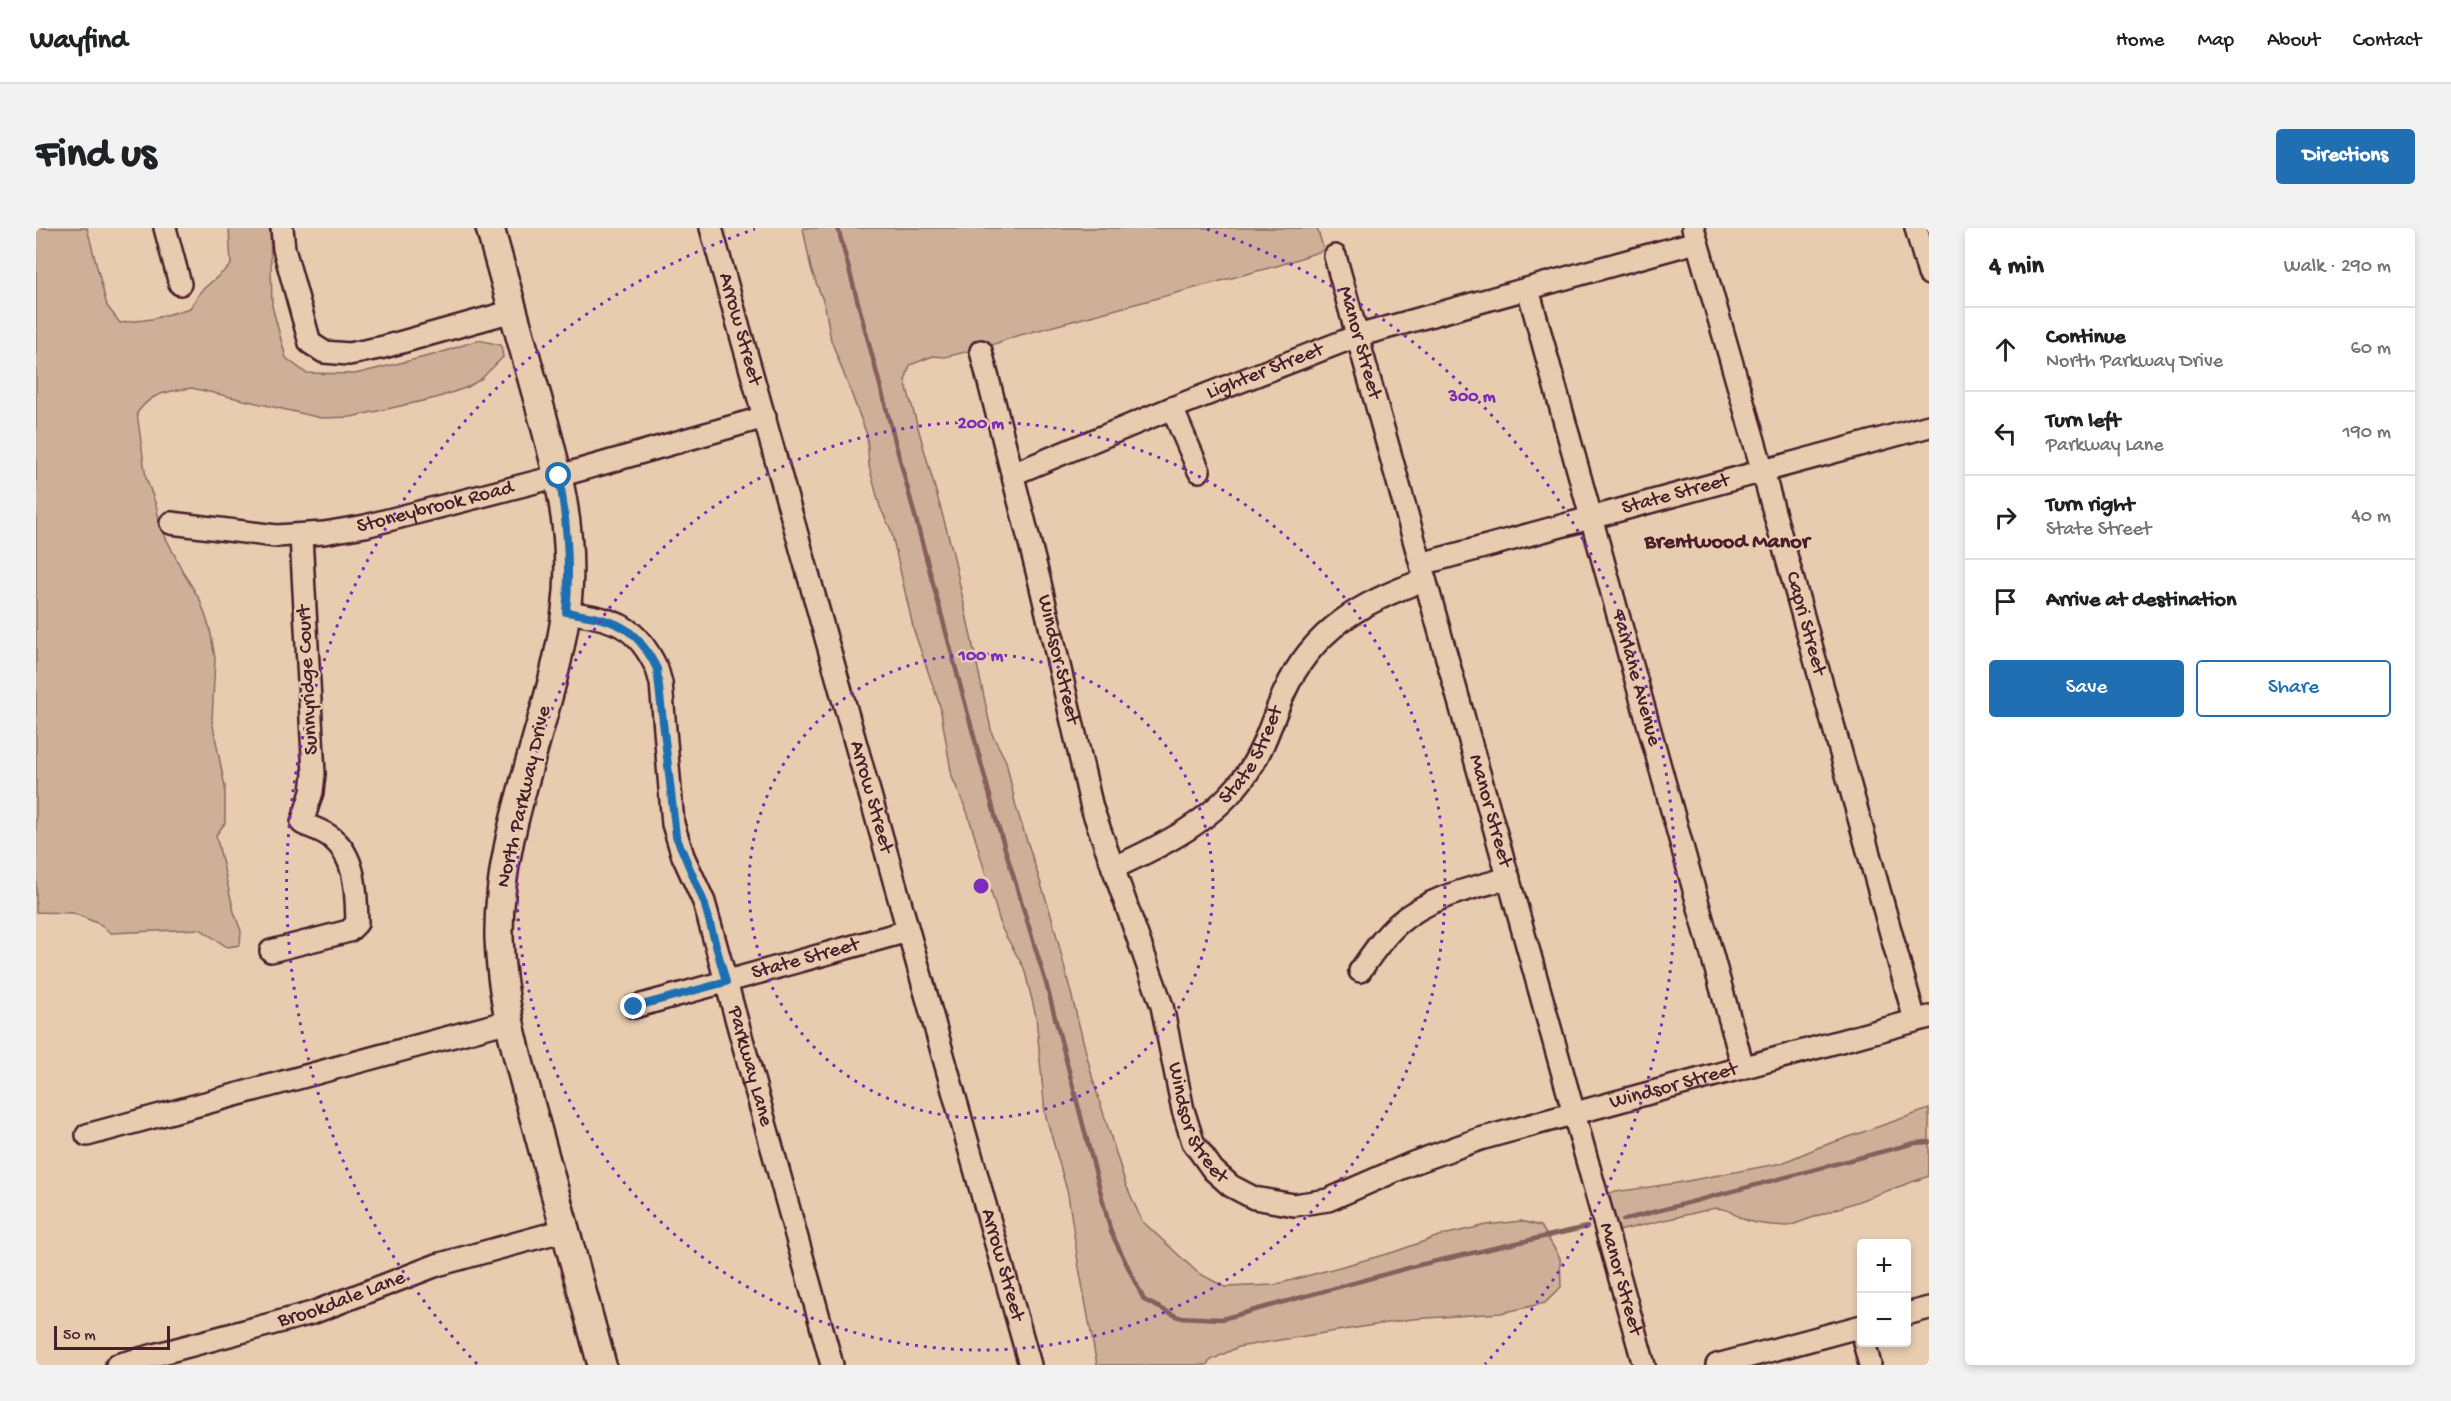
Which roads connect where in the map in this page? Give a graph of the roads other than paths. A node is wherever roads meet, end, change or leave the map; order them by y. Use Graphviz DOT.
graph roads {
  1 [pos="165,228"];
  2 [pos="282,228"];
  3 [pos="490,228"];
  4 [pos="711,228"];
  5 [pos="1916,228"];
  6 [pos="1695,235"];
  7 [pos="1335,256"];
  8 [pos="1929,274"];
  9 [pos="180,284"];
  10 [pos="1528,289"];
  11 [pos="513,311"];
  12 [pos="1357,336"];
  13 [pos="981,351"];
  14 [pos="1172,408"];
  15 [pos="765,417"];
  16 [pos="1929,426"];
  17 [pos="1198,471"];
  18 [pos="1763,472"];
  19 [pos="1013,474"];
  20 [pos="559,476"];
  21 [pos="1591,518"];
  22 [pos="171,523"];
  23 [pos="301,536"];
  24 [pos="1423,572"];
  25 [pos="566,612"];
  26 [pos="1113,868"];
  27 [pos="1509,878"];
  28 [pos="908,931"];
  29 [pos="271,951"];
  30 [pos="1360,971"];
  31 [pos="726,982"];
  32 [pos="634,1007"];
  33 [pos="1922,1019"];
  34 [pos="509,1021"];
  35 [pos="1743,1067"];
  36 [pos="1575,1114"];
  37 [pos="87,1135"];
  38 [pos="565,1230"];
  39 [pos="1929,1308"];
  40 [pos="1911,1313"];
  41 [pos="1857,1334"];
  42 [pos="1866,1347"];
  43 [pos="117,1365"];
  44 [pos="602,1365"];
  45 [pos="832,1365"];
  46 [pos="1030,1365"];
  47 [pos="1644,1365"];
  48 [pos="1717,1365"];
  49 [pos="1870,1365"];
  1 -- 9 [label="street"];
  2 -- 11 [label="street"];
  3 -- 11 [label="main road, North Parkway Drive"];
  4 -- 15 [label="street, Arrow Street"];
  5 -- 8 [label="street"];
  6 -- 10 [label="street, Lighter Street"];
  6 -- 18 [label="street, Capri Street"];
  7 -- 12 [label="street, Manor Street"];
  10 -- 12 [label="street, Lighter Street"];
  10 -- 21 [label="street, Fairlane Avenue"];
  11 -- 20 [label="main road, North Parkway Drive"];
  12 -- 14 [label="street, Lighter Street"];
  12 -- 24 [label="street, Manor Street"];
  13 -- 19 [label="street, Windsor Street"];
  14 -- 17 [label="street"];
  14 -- 19 [label="street, Lighter Street"];
  15 -- 20 [label="street, Stoneybrook Road"];
  15 -- 28 [label="street, Arrow Street"];
  16 -- 18 [label="street, State Street"];
  18 -- 21 [label="street, State Street"];
  18 -- 33 [label="street, Capri Street"];
  19 -- 26 [label="street, Windsor Street"];
  20 -- 23 [label="street, Stoneybrook Road"];
  20 -- 25 [label="main road, North Parkway Drive"];
  21 -- 24 [label="street, State Street"];
  21 -- 35 [label="street, Fairlane Avenue"];
  22 -- 23 [label="street, Stoneybrook Road"];
  23 -- 29 [label="street, Sunnyridge Court"];
  24 -- 26 [label="street, State Street"];
  24 -- 27 [label="street, Manor Street"];
  25 -- 31 [label="street, Parkway Lane"];
  25 -- 34 [label="main road, North Parkway Drive"];
  26 -- 36 [label="street, Windsor Street"];
  27 -- 30 [label="street"];
  27 -- 36 [label="street, Manor Street"];
  28 -- 31 [label="street, State Street"];
  28 -- 46 [label="street, Arrow Street"];
  31 -- 32 [label="street, State Street"];
  31 -- 45 [label="street, Parkway Lane"];
  33 -- 35 [label="street, Windsor Street"];
  34 -- 37 [label="street"];
  34 -- 38 [label="main road, North Parkway Drive"];
  35 -- 36 [label="street, Windsor Street"];
  36 -- 47 [label="street, Manor Street"];
  38 -- 43 [label="street, Brookdale Lane"];
  38 -- 44 [label="main road, North Parkway Drive"];
  39 -- 40 [label="street"];
  41 -- 48 [label="street"];
  42 -- 49 [label="street"];
}
